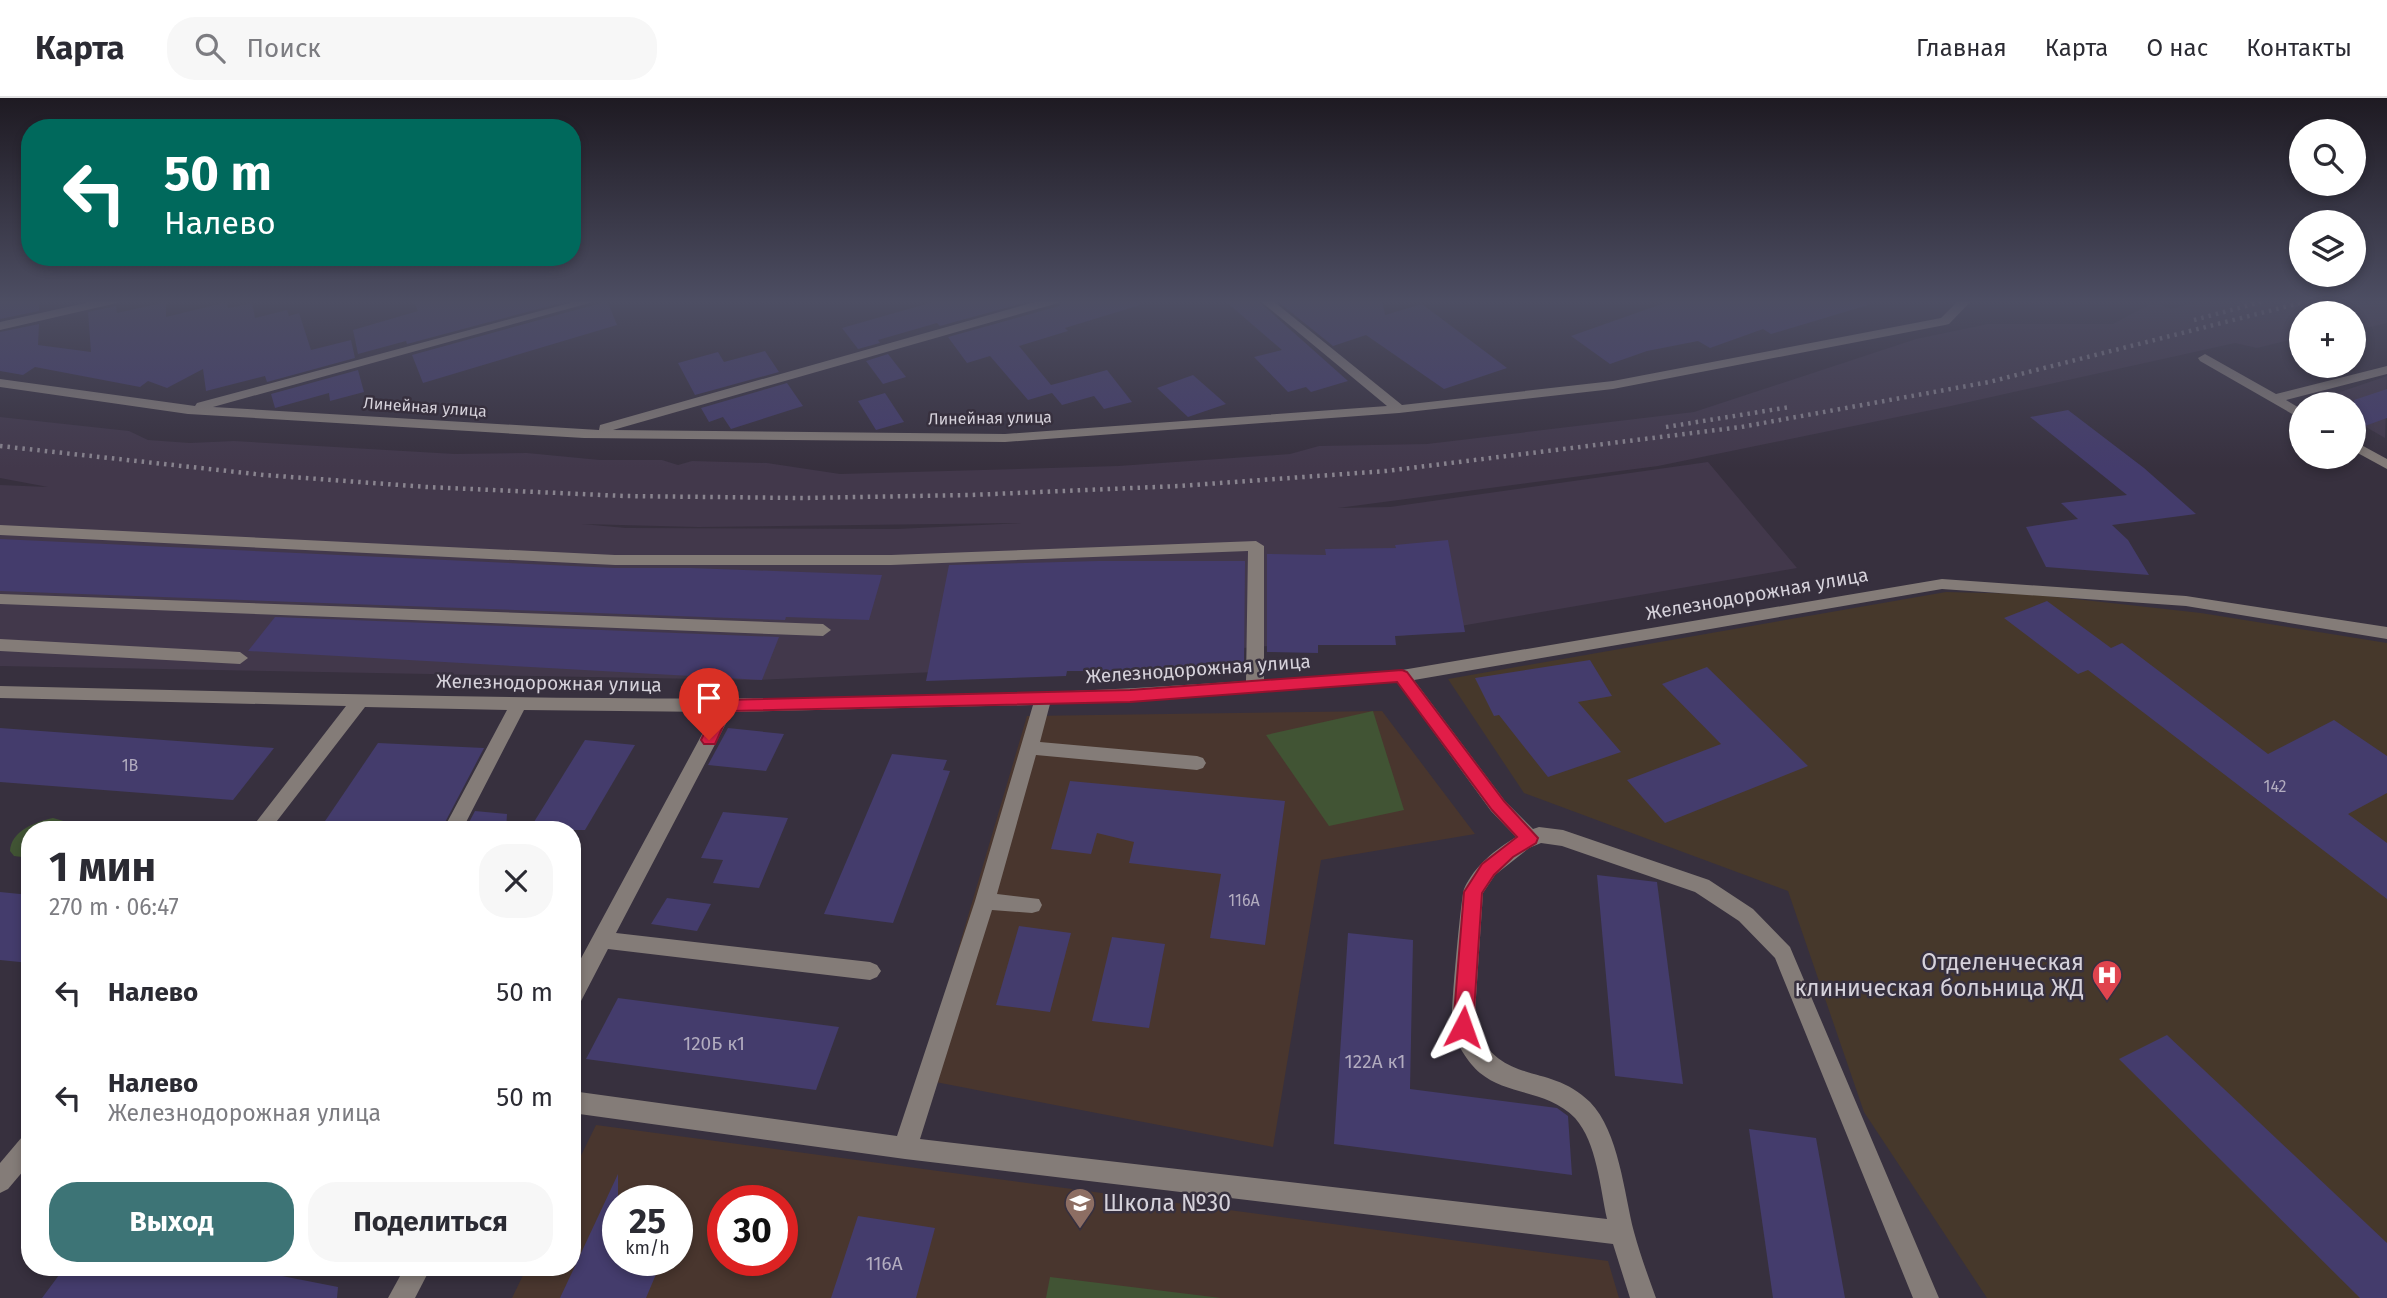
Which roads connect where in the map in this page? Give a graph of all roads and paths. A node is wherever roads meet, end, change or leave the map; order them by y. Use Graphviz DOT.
graph roads {
  1 [pos="387,356"];
  2 [pos="858,356"];
  3 [pos="1334,356"];
  4 [pos="1764,356"];
  5 [pos="2205,358"];
  6 [pos="2387,370"];
  7 [pos="0,383"];
  8 [pos="2274,399"];
  9 [pos="2289,408"];
  10 [pos="1399,409"];
  11 [pos="188,410"];
  12 [pos="584,434"];
  13 [pos="2366,452"];
  14 [pos="2387,465"];
  15 [pos="0,530"];
  16 [pos="0,600"];
  17 [pos="823,630"];
  18 [pos="2387,633"];
  19 [pos="0,645"];
  20 [pos="240,658"];
  21 [pos="1402,676"];
  22 [pos="1255,687"];
  23 [pos="0,692"];
  24 [pos="1043,699"];
  25 [pos="361,700"];
  26 [pos="519,704"];
  27 [pos="725,706"];
  28 [pos="1030,748"];
  29 [pos="1197,763"];
  30 [pos="266,821"];
  31 [pos="457,821"];
  32 [pos="1529,838"];
  33 [pos="985,901"];
  34 [pos="1032,905"];
  35 [pos="602,940"];
  36 [pos="870,971"];
  37 [pos="581,979"];
  38 [pos="581,1103"];
  39 [pos="905,1148"];
  40 [pos="21,1155"];
  41 [pos="0,1181"];
  42 [pos="1622,1233"];
  43 [pos="414,1276"];
  44 [pos="401,1298"];
  45 [pos="1643,1298"];
  46 [pos="1926,1298"];
  1 -- 11 [label="street"];
  2 -- 12 [label="street"];
  3 -- 10 [label="street"];
  4 -- 10 [label="street, Линейная улица"];
  5 -- 8 [label="street"];
  6 -- 8 [label="street"];
  7 -- 11 [label="street, Линейная улица"];
  8 -- 9 [label="street"];
  10 -- 12 [label="street, Линейная улица"];
  11 -- 12 [label="street, Линейная улица"];
  13 -- 14 [label="street"];
  15 -- 22 [label="street"];
  16 -- 17 [label="street"];
  18 -- 21 [label="street, Железнодорожная улица"];
  19 -- 20 [label="street"];
  21 -- 22 [label="street, Железнодорожная улица"];
  21 -- 32 [label="street"];
  22 -- 24 [label="street, Железнодорожная улица"];
  23 -- 25 [label="street, Железнодорожная улица"];
  24 -- 27 [label="street, Железнодорожная улица"];
  24 -- 28 [label="street"];
  25 -- 26 [label="street, Железнодорожная улица"];
  25 -- 30 [label="street"];
  26 -- 27 [label="street, Железнодорожная улица"];
  26 -- 31 [label="street"];
  27 -- 35 [label="street"];
  28 -- 29 [label="street"];
  28 -- 33 [label="street"];
  32 -- 42 [label="street"];
  32 -- 46 [label="street"];
  33 -- 34 [label="street"];
  33 -- 39 [label="street"];
  35 -- 36 [label="street"];
  35 -- 37 [label="street"];
  38 -- 39 [label="street"];
  39 -- 42 [label="street"];
  40 -- 41 [label="street"];
  42 -- 45 [label="street"];
  43 -- 44 [label="street"];
}
